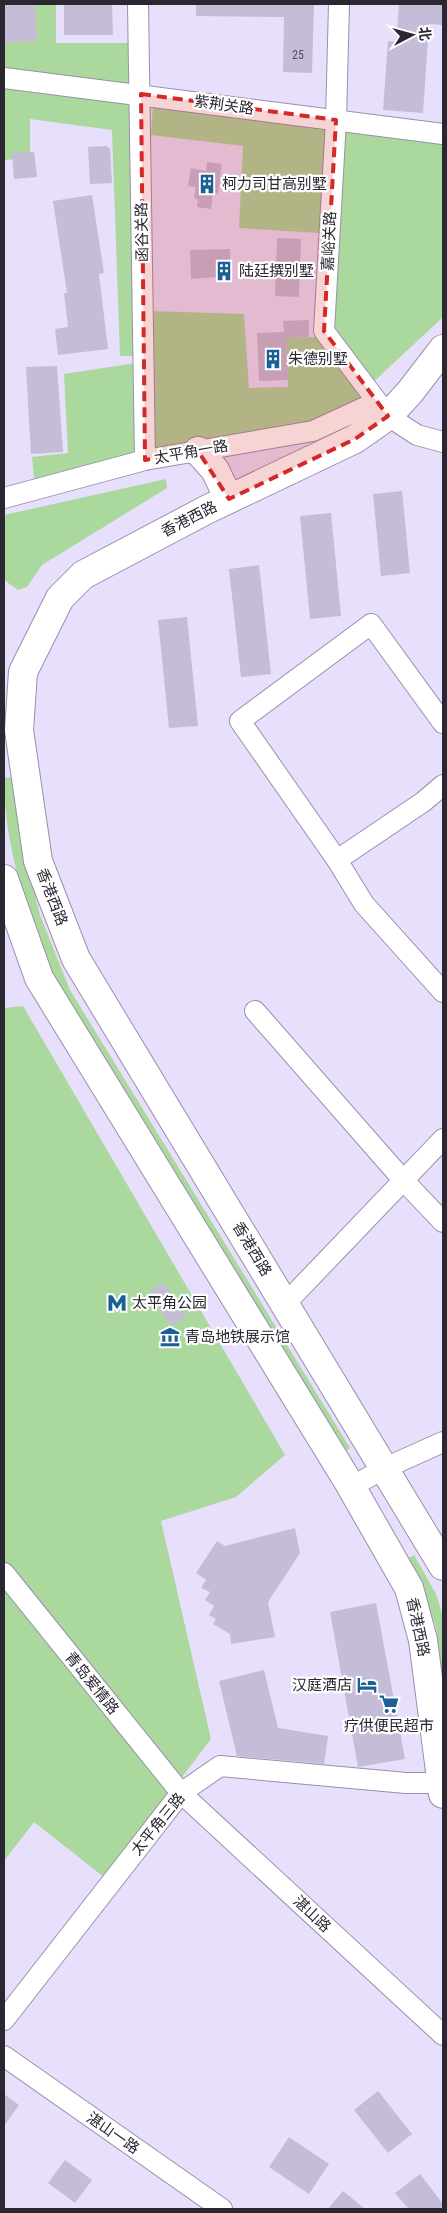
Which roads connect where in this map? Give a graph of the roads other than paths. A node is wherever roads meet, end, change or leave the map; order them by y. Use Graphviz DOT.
graph roads {
  1 [pos="138,4"];
  2 [pos="339,4"];
  3 [pos="4,78"];
  4 [pos="141,94"];
  5 [pos="336,120"];
  6 [pos="443,134"];
  7 [pos="443,349"];
  8 [pos="382,409"];
  9 [pos="443,442"];
  10 [pos="198,451"];
  11 [pos="145,460"];
  12 [pos="4,498"];
  13 [pos="229,499"];
  14 [pos="443,724"];
  15 [pos="443,784"];
  16 [pos="338,860"];
  17 [pos="4,879"];
  18 [pos="443,992"];
  19 [pos="255,1011"];
  20 [pos="443,1139"];
  21 [pos="404,1181"];
  22 [pos="443,1222"];
  23 [pos="285,1304"];
  24 [pos="443,1442"];
  25 [pos="385,1468"];
  26 [pos="351,1488"];
  27 [pos="443,1566"];
  28 [pos="4,1573"];
  29 [pos="443,1788"];
  30 [pos="181,1793"];
  31 [pos="4,2020"];
  32 [pos="443,2035"];
  33 [pos="4,2056"];
  34 [pos="222,2209"];
  1 -- 4 [label="street, 函谷关路"];
  2 -- 5 [label="street, 嘉峪关路"];
  3 -- 4 [label="street, 紫荆关路"];
  4 -- 5 [label="street, 紫荆关路"];
  4 -- 11 [label="street, 函谷关路"];
  5 -- 6 [label="street, 紫荆关路"];
  5 -- 8 [label="street, 嘉峪关路"];
  7 -- 8 [label="main road, 香港西路"];
  8 -- 9 [label="street"];
  8 -- 10 [label="street, 太平角一路"];
  8 -- 13 [label="main road, 香港西路"];
  10 -- 11 [label="street, 太平角一路"];
  10 -- 13 [label="main road"];
  11 -- 12 [label="street, 太平角一路"];
  13 -- 23 [label="main road, 香港西路"];
  14 -- 16 [label="street"];
  15 -- 16 [label="street"];
  16 -- 18 [label="street"];
  17 -- 26 [label="main road, 香港西路"];
  19 -- 21 [label="street"];
  20 -- 21 [label="street"];
  21 -- 22 [label="street"];
  21 -- 23 [label="street"];
  23 -- 25 [label="main road, 香港西路"];
  24 -- 25 [label="street"];
  25 -- 26 [label="street"];
  25 -- 27 [label="main road, 香港西路"];
  26 -- 29 [label="main road, 香港西路"];
  28 -- 30 [label="street, 青岛爱情路"];
  29 -- 30 [label="street, 太平角三路"];
  30 -- 31 [label="street, 太平角三路"];
  30 -- 32 [label="street, 湛山路"];
  33 -- 34 [label="street, 湛山一路"];
}
